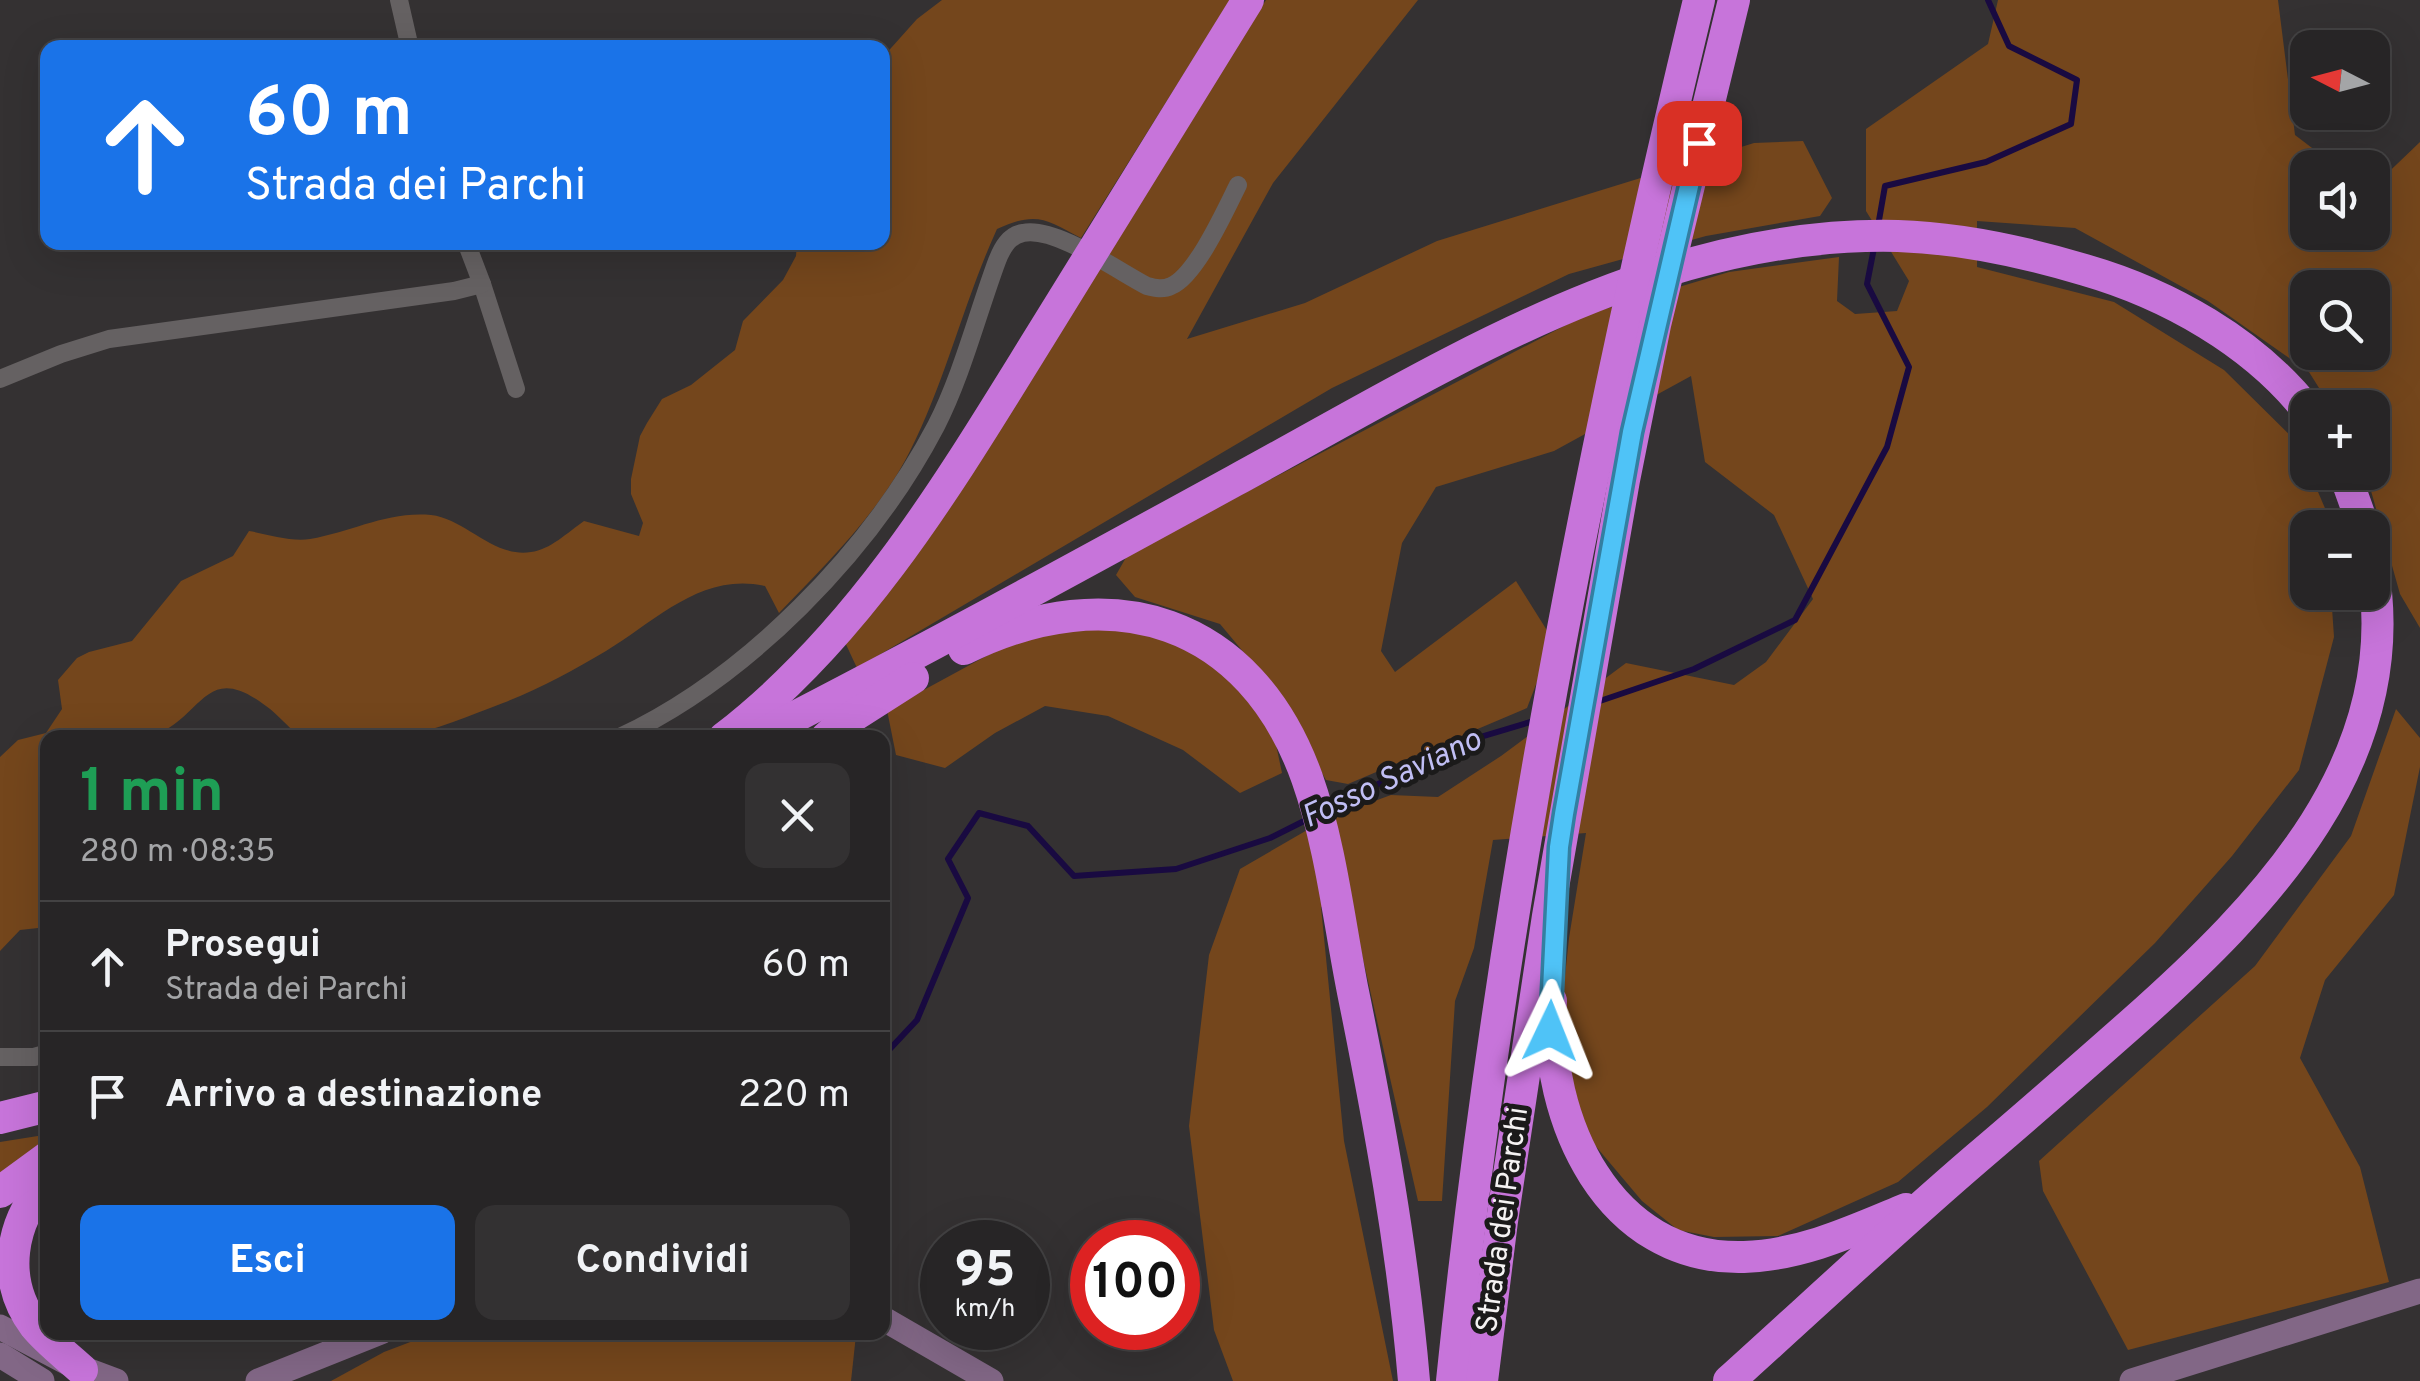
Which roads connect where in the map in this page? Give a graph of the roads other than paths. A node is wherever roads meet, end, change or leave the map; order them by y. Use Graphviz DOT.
graph roads {
  1 [pos="399,0"];
  2 [pos="1248,0"];
  3 [pos="1698,0"];
  4 [pos="1734,0"];
  5 [pos="408,40"];
  6 [pos="1238,185"];
  7 [pos="469,250"];
  8 [pos="482,284"];
  9 [pos="0,379"];
  10 [pos="516,389"];
  11 [pos="2290,391"];
  12 [pos="2375,610"];
  13 [pos="942,642"];
  14 [pos="635,730"];
  15 [pos="733,730"];
  16 [pos="770,730"];
  17 [pos="835,730"];
  18 [pos="836,730"];
  19 [pos="1559,847"];
  20 [pos="40,1055"];
  21 [pos="0,1057"];
  22 [pos="40,1108"];
  23 [pos="0,1118"];
  24 [pos="40,1163"];
  25 [pos="40,1189"];
  26 [pos="0,1192"];
  27 [pos="1928,1200"];
  28 [pos="2420,1291"];
  29 [pos="890,1323"];
  30 [pos="0,1326"];
  31 [pos="40,1331"];
  32 [pos="50,1340"];
  33 [pos="361,1340"];
  34 [pos="0,1355"];
  35 [pos="82,1370"];
  36 [pos="36,1378"];
  37 [pos="116,1381"];
  38 [pos="258,1381"];
  39 [pos="990,1381"];
  40 [pos="1414,1381"];
  41 [pos="1452,1381"];
  42 [pos="1482,1381"];
  43 [pos="1728,1381"];
  44 [pos="2132,1381"];
  1 -- 5 [label="street"];
  2 -- 15 [label="highway"];
  3 -- 41 [label="highway, Strada dei Parchi"];
  4 -- 19 [label="highway, Strada dei Parchi"];
  6 -- 14 [label="street"];
  7 -- 8 [label="street"];
  8 -- 9 [label="street"];
  8 -- 10 [label="street"];
  11 -- 13 [label="highway"];
  12 -- 27 [label="highway"];
  13 -- 16 [label="highway"];
  13 -- 17 [label="highway"];
  18 -- 40 [label="highway"];
  19 -- 27 [label="highway"];
  19 -- 42 [label="highway, Strada dei Parchi"];
  20 -- 21 [label="street"];
  22 -- 23 [label="highway"];
  24 -- 26 [label="highway"];
  25 -- 31 [label="highway"];
  27 -- 43 [label="highway"];
  28 -- 44 [label="main road"];
  29 -- 39 [label="main road"];
  30 -- 35 [label="main road"];
  32 -- 35 [label="highway"];
  33 -- 38 [label="main road"];
  34 -- 36 [label="main road"];
  35 -- 37 [label="main road"];
}
